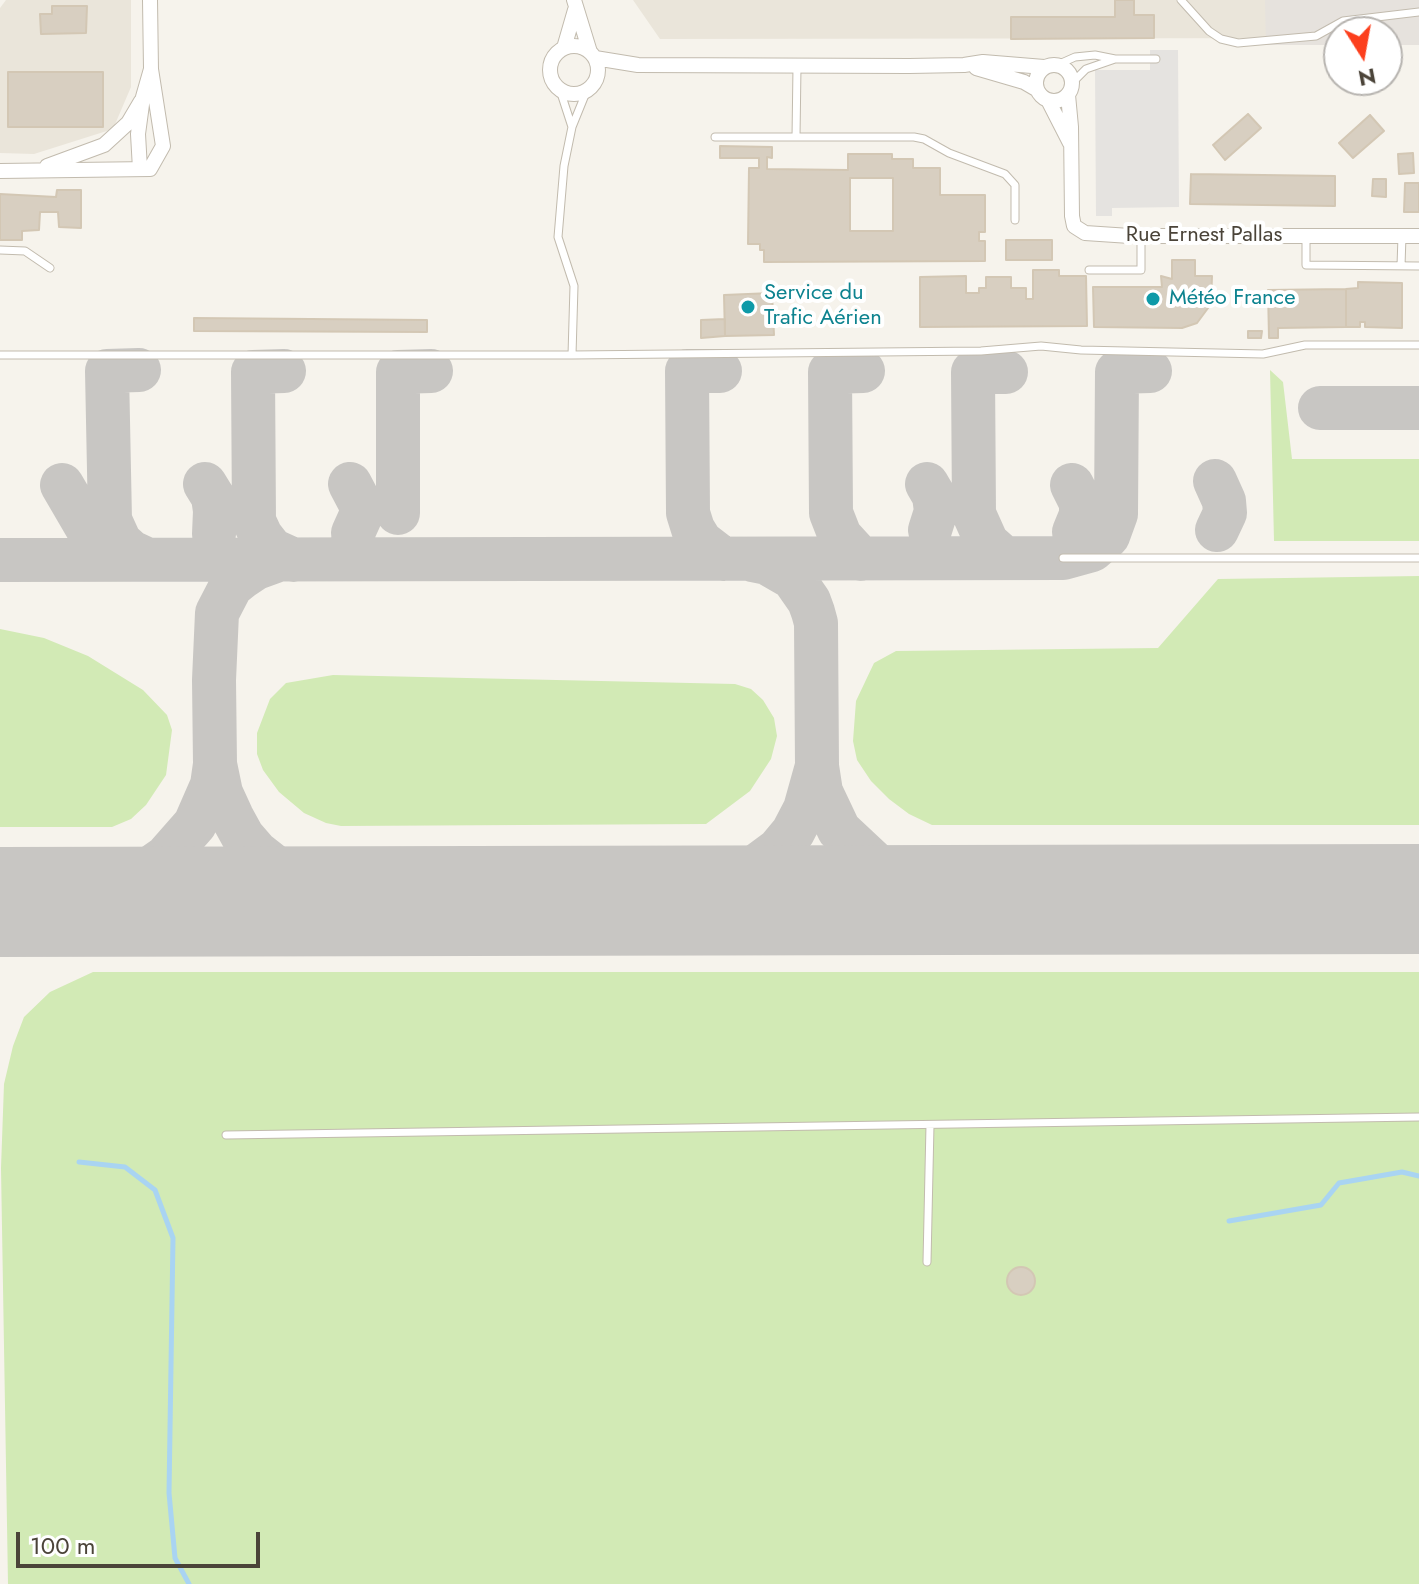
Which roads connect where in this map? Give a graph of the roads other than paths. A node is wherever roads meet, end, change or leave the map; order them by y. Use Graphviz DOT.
graph roads {
  1 [pos="150,0"];
  2 [pos="1181,0"];
  3 [pos="574,5"];
  4 [pos="1419,12"];
  5 [pos="564,48"];
  6 [pos="592,55"];
  7 [pos="1115,59"];
  8 [pos="1156,59"];
  9 [pos="638,65"];
  10 [pos="964,65"];
  11 [pos="1050,66"];
  12 [pos="797,67"];
  13 [pos="151,69"];
  14 [pos="591,85"];
  15 [pos="1036,89"];
  16 [pos="1070,89"];
  17 [pos="560,90"];
  18 [pos="143,97"];
  19 [pos="1048,100"];
  20 [pos="572,127"];
  21 [pos="715,137"];
  22 [pos="796,137"];
  23 [pos="1070,143"];
  24 [pos="145,169"];
  25 [pos="5,171"];
  26 [pos="1015,220"];
  27 [pos="1141,236"];
  28 [pos="1306,236"];
  29 [pos="1402,236"];
  30 [pos="1419,236"];
  31 [pos="0,250"];
  32 [pos="1401,266"];
  33 [pos="1419,266"];
  34 [pos="50,268"];
  35 [pos="1089,270"];
  36 [pos="1419,345"];
  37 [pos="0,355"];
  38 [pos="572,355"];
  39 [pos="1063,558"];
  40 [pos="1419,558"];
  41 [pos="1419,1117"];
  42 [pos="930,1125"];
  43 [pos="226,1135"];
  44 [pos="927,1262"];
  1 -- 13 [label="street"];
  2 -- 4 [label="lane"];
  3 -- 5 [label="street"];
  3 -- 6 [label="street"];
  5 -- 6 [label="street"];
  5 -- 17 [label="street"];
  6 -- 9 [label="street"];
  6 -- 14 [label="street"];
  7 -- 8 [label="lane"];
  7 -- 11 [label="lane"];
  7 -- 16 [label="lane"];
  9 -- 12 [label="street"];
  9 -- 14 [label="street"];
  10 -- 11 [label="street"];
  10 -- 12 [label="street"];
  10 -- 15 [label="street"];
  11 -- 15 [label="street"];
  11 -- 16 [label="street"];
  12 -- 22 [label="lane"];
  13 -- 18 [label="street"];
  13 -- 24 [label="street"];
  14 -- 17 [label="street"];
  14 -- 20 [label="lane"];
  15 -- 19 [label="street"];
  16 -- 19 [label="street"];
  16 -- 23 [label="street, Rue Ernest Pallas"];
  17 -- 20 [label="lane"];
  18 -- 24 [label="street"];
  18 -- 25 [label="street"];
  19 -- 23 [label="street, Rue Ernest Pallas"];
  20 -- 38 [label="lane"];
  21 -- 22 [label="lane"];
  22 -- 26 [label="lane"];
  23 -- 27 [label="street, Rue Ernest Pallas"];
  24 -- 25 [label="street"];
  27 -- 28 [label="street, Rue Ernest Pallas"];
  27 -- 35 [label="lane"];
  28 -- 29 [label="street, Rue Ernest Pallas"];
  28 -- 32 [label="lane"];
  29 -- 30 [label="street, Rue Ernest Pallas"];
  29 -- 32 [label="lane"];
  31 -- 34 [label="lane"];
  32 -- 33 [label="lane"];
  36 -- 38 [label="lane"];
  37 -- 38 [label="lane"];
  39 -- 40 [label="lane"];
  41 -- 42 [label="lane"];
  42 -- 43 [label="lane"];
  42 -- 44 [label="lane"];
}
